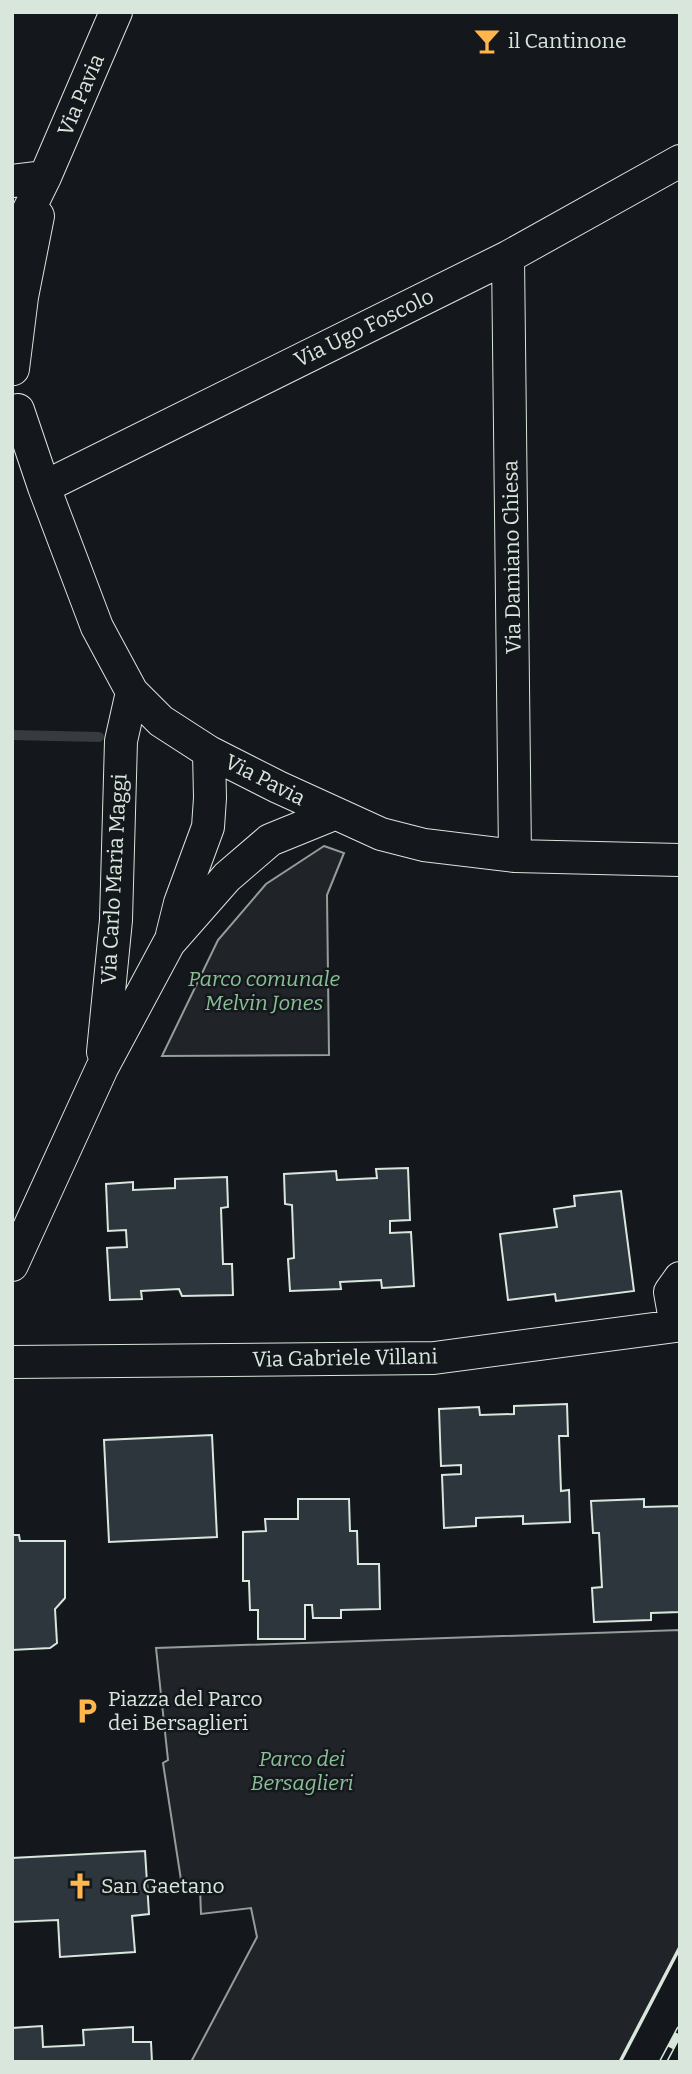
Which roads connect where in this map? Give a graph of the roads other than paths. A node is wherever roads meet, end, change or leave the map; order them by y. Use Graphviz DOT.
graph roads {
  1 [pos="116,12"];
  2 [pos="680,161"];
  3 [pos="45,177"];
  4 [pos="12,181"];
  5 [pos="12,244"];
  6 [pos="508,257"];
  7 [pos="13,369"];
  8 [pos="18,428"];
  9 [pos="44,487"];
  10 [pos="132,692"];
  11 [pos="209,752"];
  12 [pos="334,814"];
  13 [pos="515,856"];
  14 [pos="680,860"];
  15 [pos="169,943"];
  16 [pos="102,1068"];
  17 [pos="12,1265"];
  18 [pos="680,1278"];
  19 [pos="12,1362"];
  1 -- 3 [label="street, Via Pavia"];
  2 -- 6 [label="street, Via Ugo Foscolo"];
  3 -- 4 [label="street"];
  3 -- 5 [label="street, Via Pavia"];
  3 -- 7 [label="street, Via Pavia"];
  6 -- 9 [label="street, Via Ugo Foscolo"];
  6 -- 13 [label="street, Via Damiano Chiesa"];
  7 -- 8 [label="street, Via Pavia"];
  8 -- 9 [label="street, Via Pavia"];
  9 -- 10 [label="street, Via Pavia"];
  10 -- 11 [label="street, Via Pavia"];
  10 -- 16 [label="street, Via Carlo Maria Maggi"];
  11 -- 12 [label="street, Via Pavia"];
  11 -- 15 [label="street, Via Carlo Maria Maggi"];
  12 -- 13 [label="street, Via Pavia"];
  12 -- 15 [label="street, Via Carlo Maria Maggi"];
  13 -- 14 [label="street, Via Pavia"];
  15 -- 16 [label="street, Via Carlo Maria Maggi"];
  16 -- 17 [label="street, Via Carlo Maria Maggi"];
  18 -- 19 [label="street, Via Gabriele Villani"];
}
